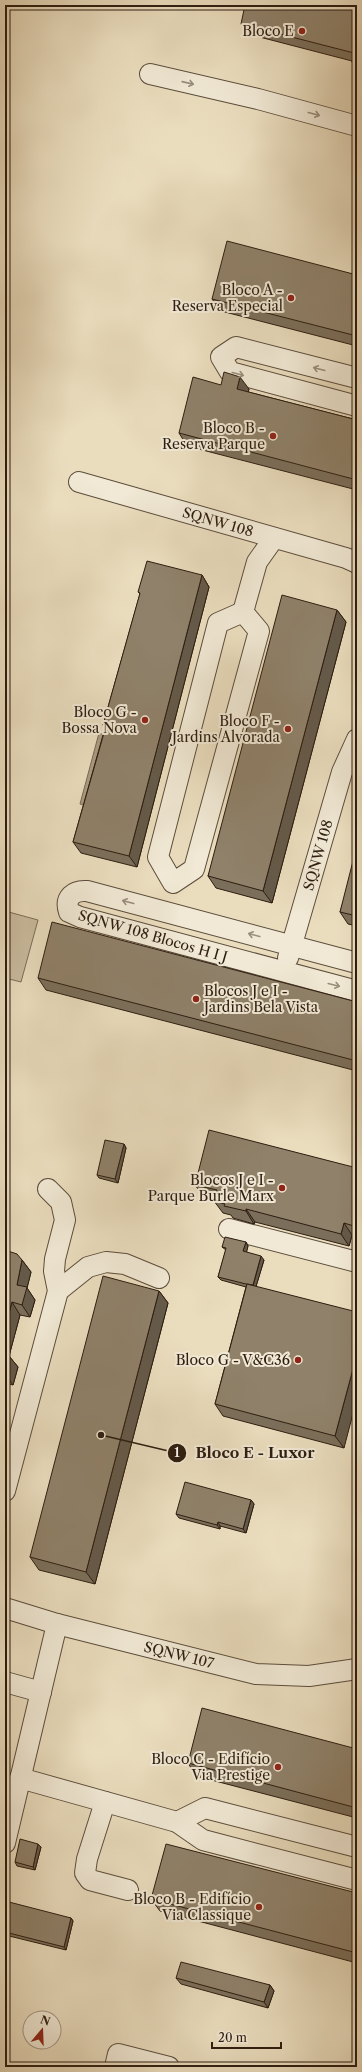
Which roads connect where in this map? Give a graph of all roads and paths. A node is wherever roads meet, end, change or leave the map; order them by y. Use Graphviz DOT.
graph roads {
  1 [pos="150,74"];
  2 [pos="357,126"];
  3 [pos="357,378"];
  4 [pos="357,406"];
  5 [pos="79,482"];
  6 [pos="274,538"];
  7 [pos="357,563"];
  8 [pos="244,612"];
  9 [pos="357,739"];
  10 [pos="292,945"];
  11 [pos="357,963"];
  12 [pos="284,972"];
  13 [pos="357,991"];
  14 [pos="48,1189"];
  15 [pos="229,1228"];
  16 [pos="357,1262"];
  17 [pos="159,1278"];
  18 [pos="58,1290"];
  19 [pos="5,1490"];
  20 [pos="5,1608"];
  21 [pos="57,1624"];
  22 [pos="357,1669"];
  23 [pos="5,1682"];
  24 [pos="41,1692"];
  25 [pos="20,1778"];
  26 [pos="105,1802"];
  27 [pos="177,1822"];
  28 [pos="5,1843"];
  29 [pos="357,1847"];
  30 [pos="357,1880"];
  31 [pos="128,1890"];
  32 [pos="115,2067"];
  33 [pos="169,2067"];
  1 -- 2 [label="street, one-way"];
  3 -- 4 [label="street, one-way"];
  5 -- 6 [label="street, SQNW 108"];
  6 -- 7 [label="street, SQNW 108"];
  6 -- 8 [label="street"];
  8 -- 8 [label="street"];
  9 -- 10 [label="street, SQNW 108"];
  10 -- 11 [label="street, SQNW 108 Blocos H I J"];
  10 -- 12 [label="street, SQNW 108"];
  10 -- 12 [label="street, SQNW 108 Blocos H I J, one-way"];
  12 -- 13 [label="street, SQNW 108 Blocos H I J, one-way"];
  14 -- 18 [label="street"];
  15 -- 16 [label="street"];
  17 -- 18 [label="street"];
  18 -- 19 [label="street"];
  20 -- 21 [label="street, SQNW 107"];
  21 -- 22 [label="street, SQNW 107"];
  21 -- 24 [label="street"];
  23 -- 24 [label="street"];
  24 -- 25 [label="street"];
  25 -- 26 [label="street"];
  25 -- 28 [label="street"];
  26 -- 27 [label="street"];
  26 -- 31 [label="street"];
  27 -- 29 [label="street"];
  27 -- 30 [label="street"];
  32 -- 33 [label="street"];
}
